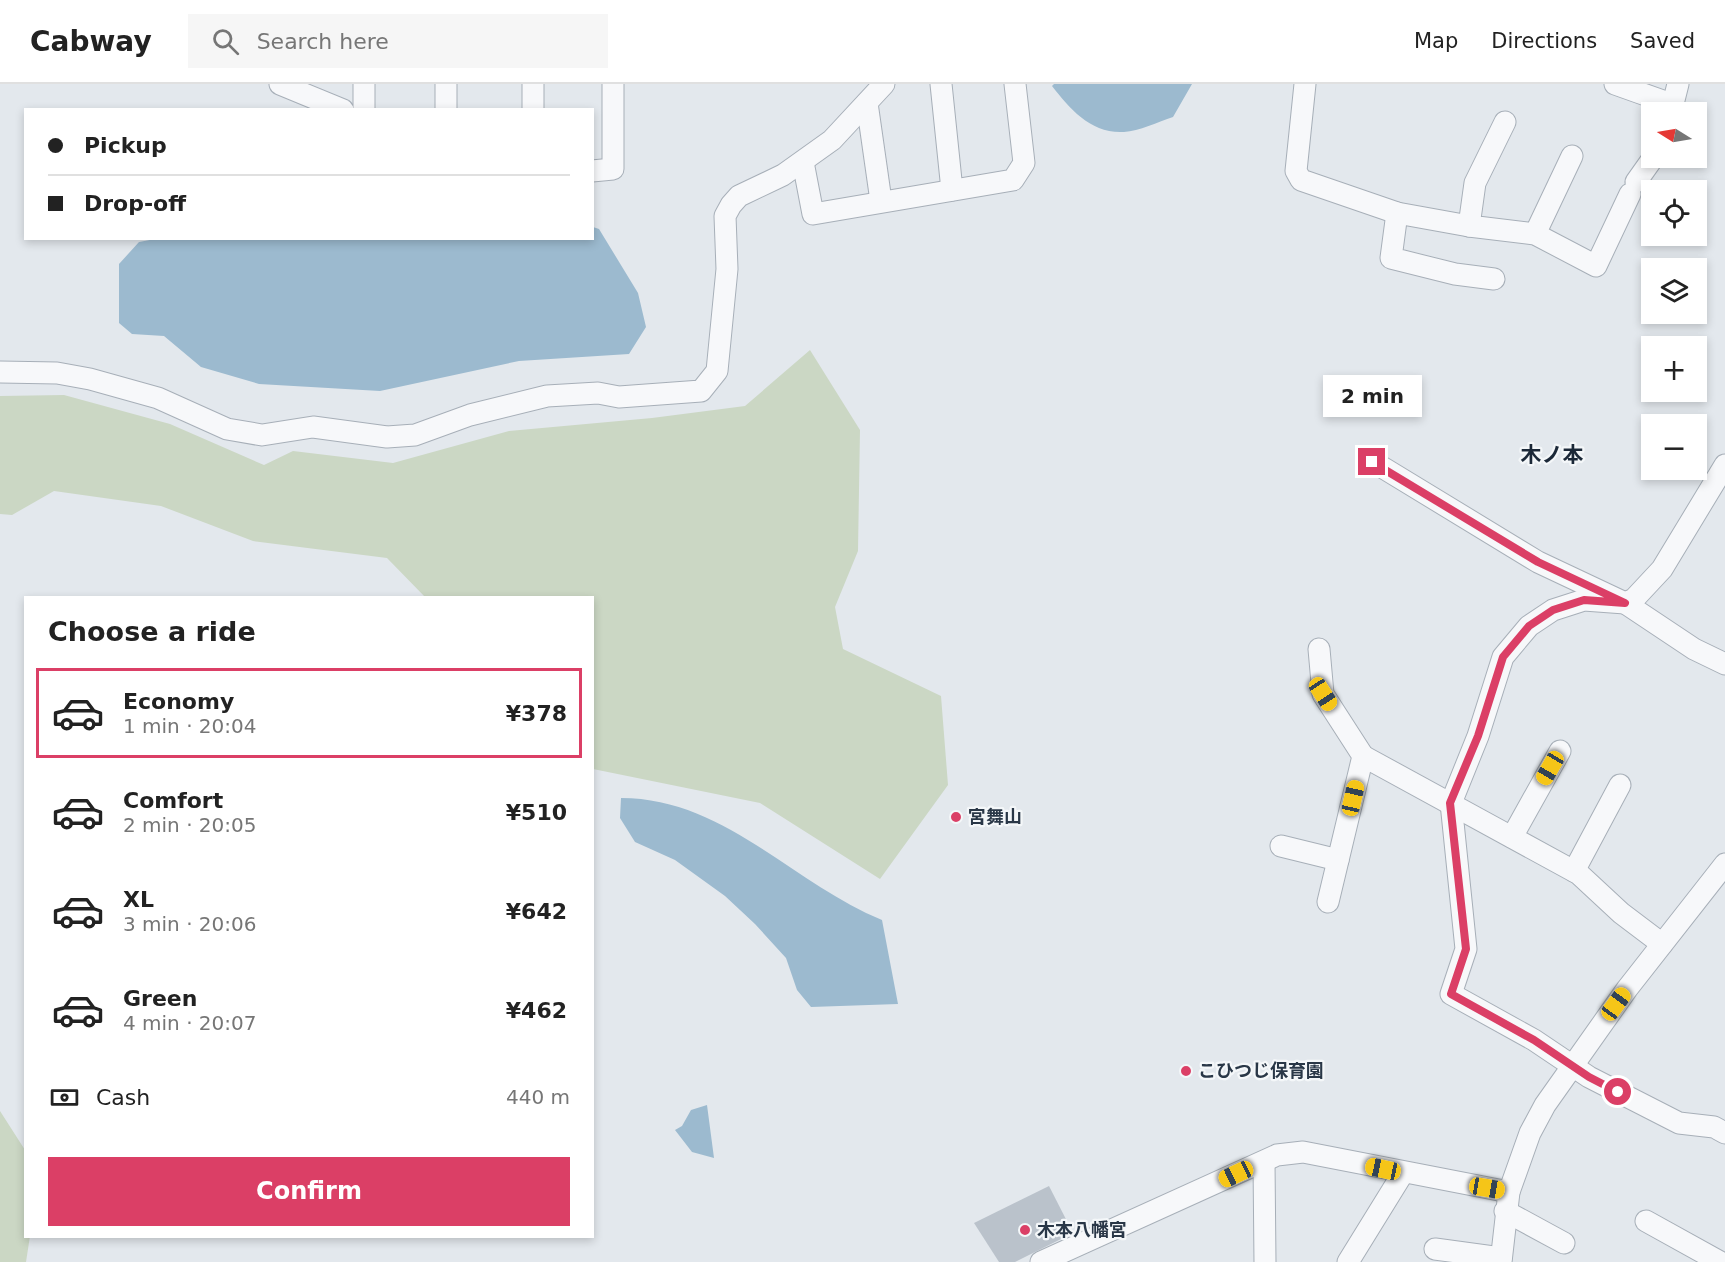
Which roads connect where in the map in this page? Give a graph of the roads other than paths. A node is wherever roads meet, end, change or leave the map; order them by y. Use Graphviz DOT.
graph roads {
  1 [pos="281,84"];
  2 [pos="364,84"];
  3 [pos="446,84"];
  4 [pos="533,84"];
  5 [pos="613,84"];
  6 [pos="884,84"];
  7 [pos="941,84"];
  8 [pos="1015,84"];
  9 [pos="1305,84"];
  10 [pos="1615,84"];
  11 [pos="1678,84"];
  12 [pos="1656,102"];
  13 [pos="1674,102"];
  14 [pos="867,103"];
  15 [pos="338,108"];
  16 [pos="364,108"];
  17 [pos="446,108"];
  18 [pos="533,108"];
  19 [pos="1505,122"];
  20 [pos="1572,156"];
  21 [pos="803,162"];
  22 [pos="1646,168"];
  23 [pos="594,171"];
  24 [pos="952,190"];
  25 [pos="881,201"];
  26 [pos="1398,213"];
  27 [pos="1469,226"];
  28 [pos="1534,234"];
  29 [pos="1494,279"];
  30 [pos="0,372"];
  31 [pos="1372,462"];
  32 [pos="1725,465"];
  33 [pos="1625,603"];
  34 [pos="1319,649"];
  35 [pos="1725,664"];
  36 [pos="1560,751"];
  37 [pos="1363,756"];
  38 [pos="1620,785"];
  39 [pos="1450,803"];
  40 [pos="1512,837"];
  41 [pos="1281,846"];
  42 [pos="1338,860"];
  43 [pos="1725,864"];
  44 [pos="1574,871"];
  45 [pos="1328,902"];
  46 [pos="1662,944"];
  47 [pos="1571,1066"];
  48 [pos="1725,1133"];
  49 [pos="1264,1162"];
  50 [pos="1403,1173"];
  51 [pos="1507,1202"];
  52 [pos="1646,1221"];
  53 [pos="1564,1243"];
  54 [pos="1435,1249"];
  55 [pos="1501,1260"];
  56 [pos="1041,1262"];
  57 [pos="1265,1262"];
  58 [pos="1348,1262"];
  59 [pos="1720,1262"];
  1 -- 15 [label="street"];
  2 -- 16 [label="street"];
  3 -- 17 [label="street"];
  4 -- 18 [label="street"];
  5 -- 23 [label="street"];
  6 -- 14 [label="street"];
  7 -- 24 [label="street"];
  8 -- 24 [label="street"];
  9 -- 26 [label="street"];
  10 -- 12 [label="street"];
  11 -- 13 [label="street"];
  14 -- 21 [label="street"];
  14 -- 25 [label="street"];
  19 -- 27 [label="street"];
  20 -- 28 [label="street"];
  21 -- 25 [label="street"];
  21 -- 30 [label="street"];
  22 -- 28 [label="street"];
  24 -- 25 [label="street"];
  26 -- 27 [label="street"];
  26 -- 29 [label="street"];
  27 -- 28 [label="street"];
  31 -- 33 [label="street"];
  32 -- 33 [label="street"];
  33 -- 35 [label="street"];
  33 -- 39 [label="street"];
  34 -- 37 [label="street"];
  36 -- 40 [label="street"];
  37 -- 39 [label="street"];
  37 -- 42 [label="street"];
  38 -- 44 [label="street"];
  39 -- 40 [label="street"];
  39 -- 47 [label="street"];
  40 -- 44 [label="street"];
  41 -- 42 [label="street"];
  42 -- 45 [label="street"];
  43 -- 46 [label="street"];
  44 -- 46 [label="street"];
  46 -- 47 [label="street"];
  47 -- 48 [label="street"];
  47 -- 51 [label="street"];
  49 -- 50 [label="street"];
  49 -- 56 [label="street"];
  49 -- 57 [label="street"];
  50 -- 51 [label="street"];
  50 -- 58 [label="street"];
  51 -- 53 [label="street"];
  51 -- 55 [label="street"];
  52 -- 59 [label="street"];
  54 -- 55 [label="street"];
}
